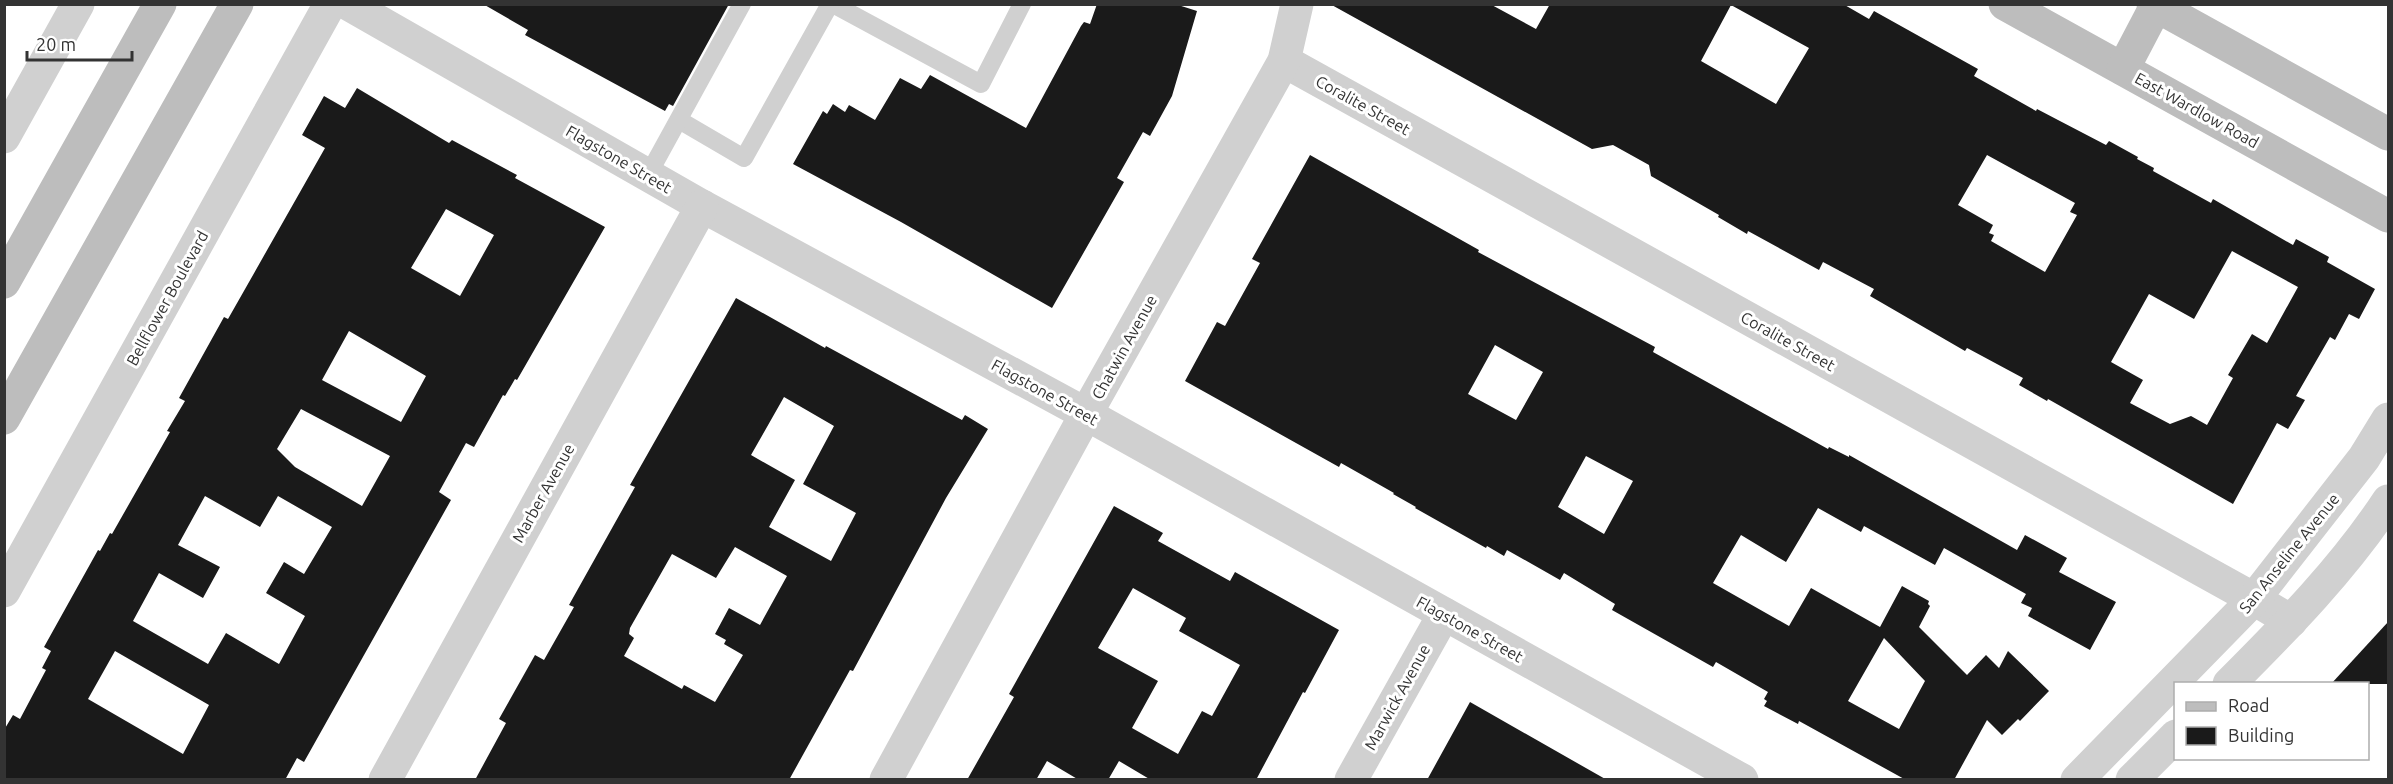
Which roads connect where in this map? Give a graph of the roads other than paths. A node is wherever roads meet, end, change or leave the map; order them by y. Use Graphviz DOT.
graph roads {
  1 [pos="78,4"];
  2 [pos="160,4"];
  3 [pos="237,4"];
  4 [pos="330,4"];
  5 [pos="348,4"];
  6 [pos="742,4"];
  7 [pos="832,4"];
  8 [pos="1297,4"];
  9 [pos="2005,4"];
  10 [pos="2155,5"];
  11 [pos="1018,6"];
  12 [pos="1284,61"];
  13 [pos="2123,69"];
  14 [pos="679,120"];
  15 [pos="2388,134"];
  16 [pos="4,137"];
  17 [pos="648,176"];
  18 [pos="702,206"];
  19 [pos="2388,216"];
  20 [pos="4,282"];
  21 [pos="1086,414"];
  22 [pos="4,418"];
  23 [pos="2388,419"];
  24 [pos="2388,501"];
  25 [pos="4,591"];
  26 [pos="2254,599"];
  27 [pos="1444,614"];
  28 [pos="2291,621"];
  29 [pos="2231,682"];
  30 [pos="2174,737"];
  31 [pos="385,780"];
  32 [pos="886,780"];
  33 [pos="1351,780"];
  34 [pos="1742,780"];
  35 [pos="2077,780"];
  36 [pos="2132,780"];
  1 -- 16 [label="street"];
  2 -- 20 [label="main road"];
  3 -- 22 [label="main road"];
  4 -- 25 [label="street, Bellflower Boulevard"];
  5 -- 17 [label="street, Flagstone Street"];
  6 -- 14 [label="lane"];
  7 -- 11 [label="lane"];
  7 -- 14 [label="lane"];
  8 -- 12 [label="street, Chatwin Avenue"];
  9 -- 13 [label="main road, East Wardlow Road"];
  10 -- 13 [label="main road"];
  10 -- 15 [label="main road"];
  12 -- 21 [label="street, Chatwin Avenue"];
  12 -- 26 [label="street, Coralite Street"];
  13 -- 19 [label="main road, East Wardlow Road"];
  14 -- 17 [label="lane"];
  17 -- 18 [label="street, Flagstone Street"];
  18 -- 21 [label="street, Flagstone Street"];
  18 -- 31 [label="street, Marber Avenue"];
  21 -- 27 [label="street, Flagstone Street"];
  21 -- 32 [label="street, Chatwin Avenue"];
  23 -- 26 [label="street, San Anseline Avenue"];
  24 -- 28 [label="street"];
  26 -- 28 [label="street, Coralite Street"];
  26 -- 35 [label="street, San Anseline Avenue"];
  27 -- 33 [label="street, Marwick Avenue"];
  27 -- 34 [label="street, Flagstone Street"];
  28 -- 29 [label="street"];
  30 -- 36 [label="street"];
}
